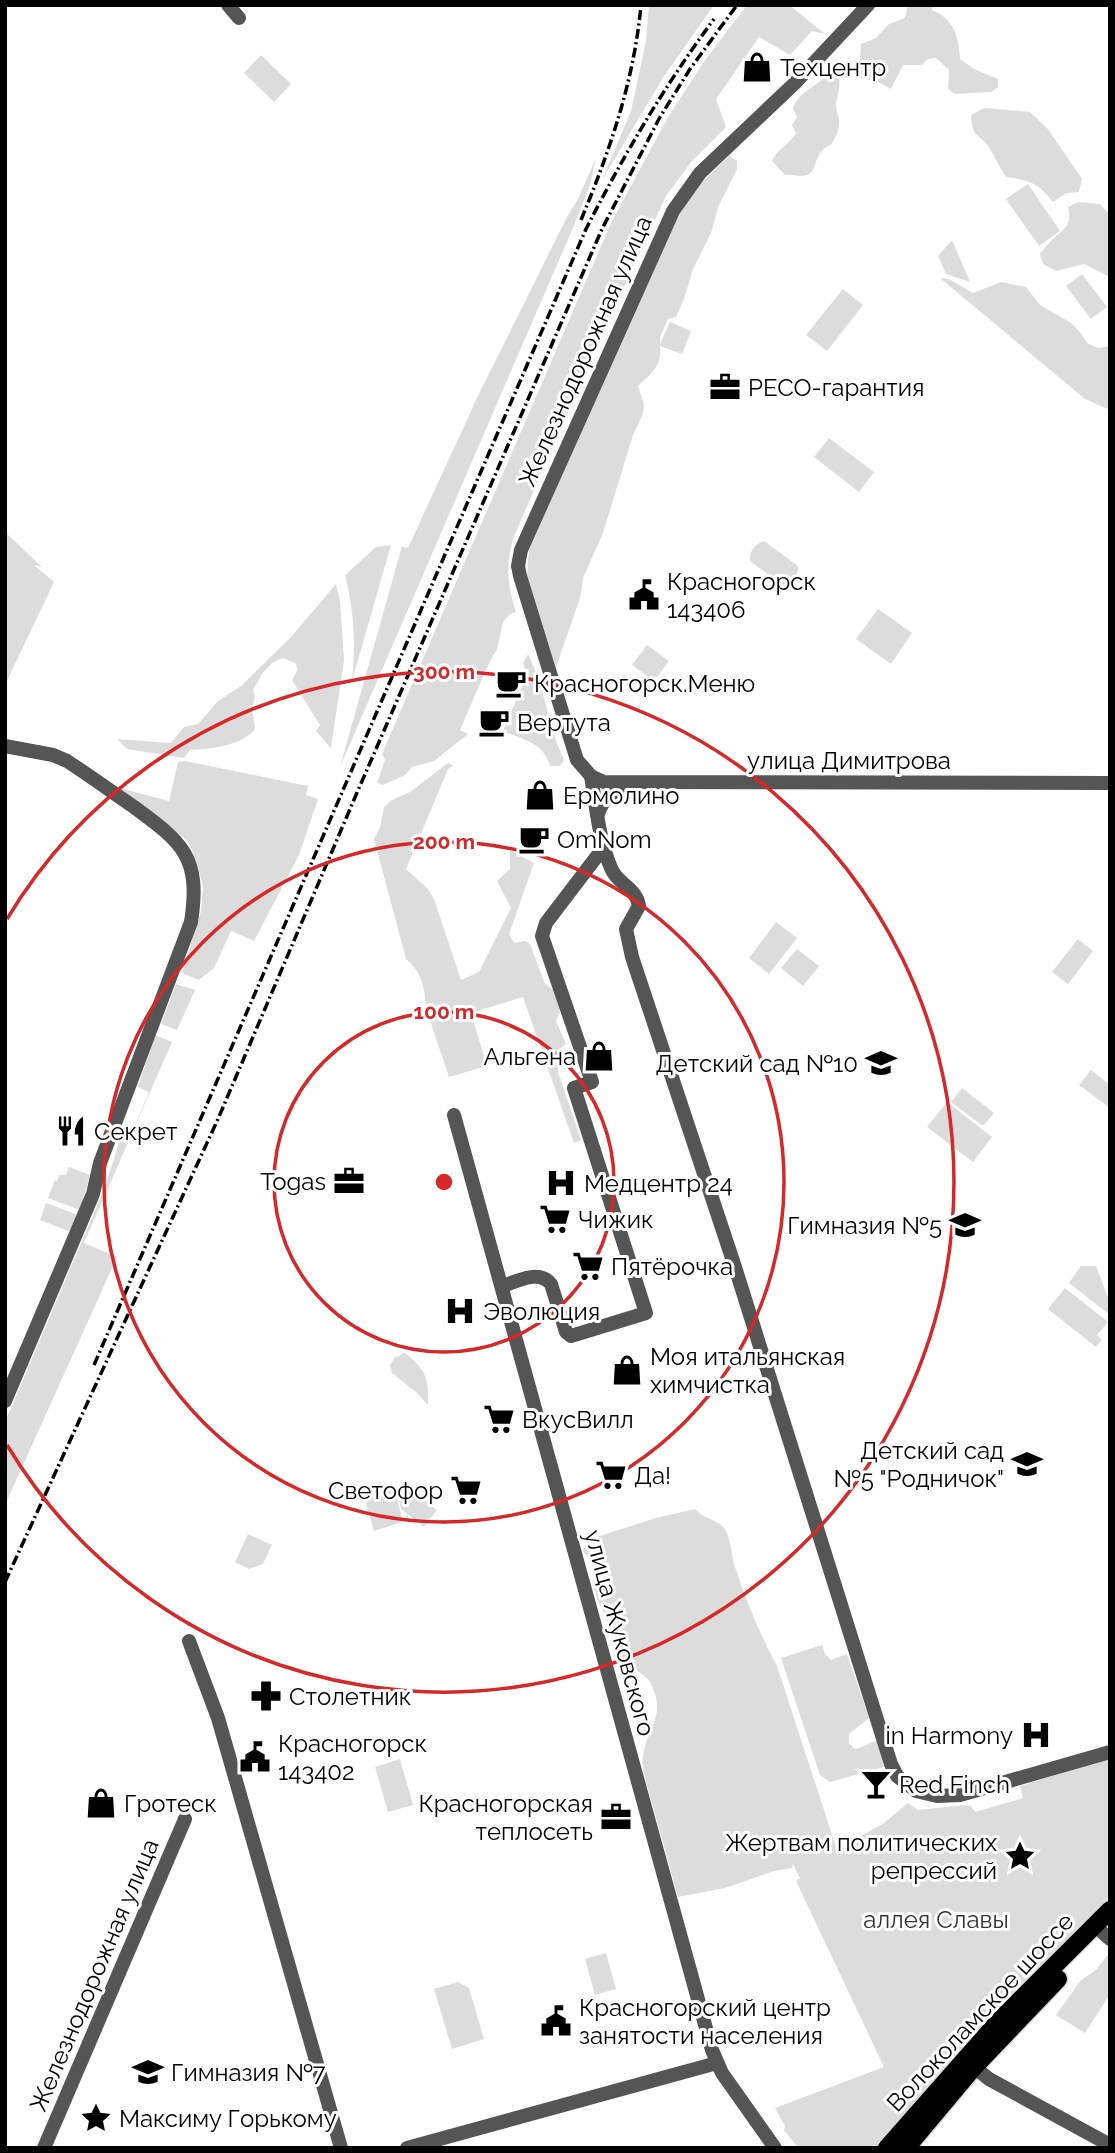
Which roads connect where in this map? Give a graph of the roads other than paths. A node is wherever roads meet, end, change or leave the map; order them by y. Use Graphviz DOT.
graph roads {
  1 [pos="228,5"];
  2 [pos="868,5"];
  3 [pos="239,18"];
  4 [pos="5,746"];
  5 [pos="591,776"];
  6 [pos="629,783"];
  7 [pos="1110,783"];
  8 [pos="598,814"];
  9 [pos="604,847"];
  10 [pos="454,1115"];
  11 [pos="503,1286"];
  12 [pos="5,1401"];
  13 [pos="189,1641"];
  14 [pos="1110,1752"];
  15 [pos="185,1819"];
  16 [pos="1110,1910"];
  17 [pos="1107,1933"];
  18 [pos="717,2063"];
  19 [pos="974,2067"];
  20 [pos="1110,2145"];
  21 [pos="44,2148"];
  22 [pos="341,2148"];
  23 [pos="407,2148"];
  24 [pos="775,2148"];
  25 [pos="887,2148"];
  26 [pos="906,2148"];
  1 -- 3 [label="street"];
  2 -- 5 [label="street, Железнодорожная улица"];
  4 -- 12 [label="street"];
  5 -- 6 [label="street, улица Димитрова"];
  5 -- 8 [label="street"];
  6 -- 7 [label="street, улица Димитрова"];
  6 -- 8 [label="street"];
  8 -- 9 [label="street"];
  9 -- 11 [label="street"];
  9 -- 14 [label="street"];
  10 -- 11 [label="street, улица Жуковского"];
  11 -- 18 [label="street, улица Жуковского"];
  13 -- 22 [label="street"];
  15 -- 21 [label="street, Железнодорожная улица"];
  16 -- 25 [label="main road, Волоколамское шоссе"];
  17 -- 19 [label="main road, Волоколамское шоссе"];
  18 -- 23 [label="street"];
  18 -- 24 [label="street, улица Жуковского"];
  19 -- 20 [label="street"];
  19 -- 26 [label="main road, Волоколамское шоссе"];
}
